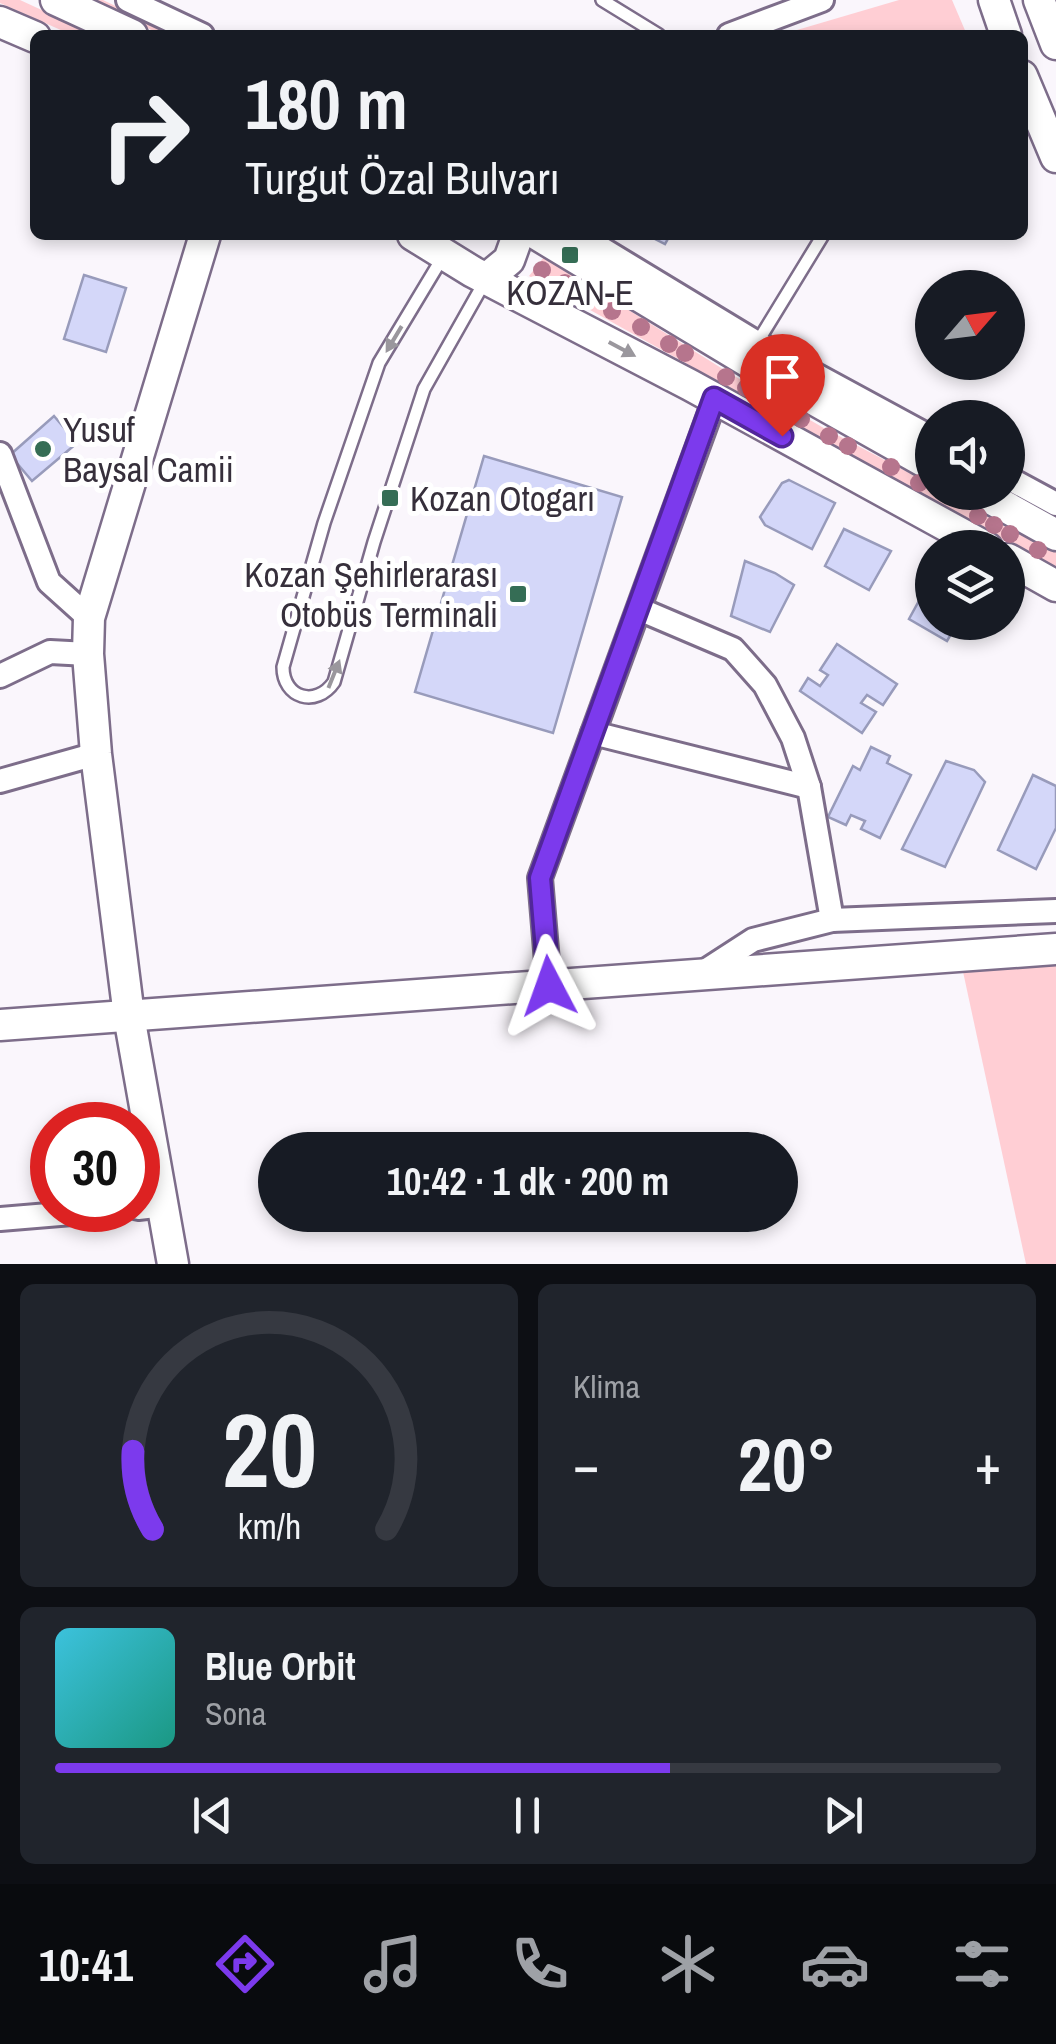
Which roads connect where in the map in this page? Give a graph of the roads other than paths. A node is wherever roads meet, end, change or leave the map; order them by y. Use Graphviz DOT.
graph roads {
  1 [pos="56,0"];
  2 [pos="128,0"];
  3 [pos="602,0"];
  4 [pos="822,0"];
  5 [pos="994,0"];
  6 [pos="1039,0"];
  7 [pos="0,22"];
  8 [pos="121,30"];
  9 [pos="191,30"];
  10 [pos="651,30"];
  11 [pos="743,30"];
  12 [pos="1004,30"];
  13 [pos="30,35"];
  14 [pos="1056,44"];
  15 [pos="1028,90"];
  16 [pos="1056,157"];
  17 [pos="203,240"];
  18 [pos="516,240"];
  19 [pos="546,240"];
  20 [pos="587,240"];
  21 [pos="820,240"];
  22 [pos="446,245"];
  23 [pos="486,279"];
  24 [pos="757,343"];
  25 [pos="714,398"];
  26 [pos="915,429"];
  27 [pos="0,454"];
  28 [pos="915,456"];
  29 [pos="1025,487"];
  30 [pos="1056,504"];
  31 [pos="1011,510"];
  32 [pos="953,530"];
  33 [pos="1056,536"];
  34 [pos="1025,569"];
  35 [pos="1056,586"];
  36 [pos="639,609"];
  37 [pos="89,618"];
  38 [pos="88,654"];
  39 [pos="0,676"];
  40 [pos="593,733"];
  41 [pos="96,754"];
  42 [pos="0,782"];
  43 [pos="809,787"];
  44 [pos="1056,911"];
  45 [pos="936,915"];
  46 [pos="832,920"];
  47 [pos="1056,949"];
  48 [pos="948,958"];
  49 [pos="700,975"];
  50 [pos="549,986"];
  51 [pos="128,1016"];
  52 [pos="0,1025"];
  53 [pos="138,1102"];
  54 [pos="30,1216"];
  55 [pos="0,1219"];
  56 [pos="160,1230"];
  57 [pos="173,1264"];
  1 -- 8 [label="main road"];
  2 -- 9 [label="street"];
  3 -- 10 [label="lane"];
  4 -- 11 [label="street"];
  5 -- 12 [label="main road"];
  6 -- 14 [label="main road"];
  7 -- 13 [label="main road"];
  15 -- 16 [label="main road"];
  17 -- 37 [label="main road"];
  18 -- 23 [label="main road"];
  19 -- 28 [label="main road"];
  20 -- 24 [label="street"];
  21 -- 24 [label="lane"];
  22 -- 23 [label="main road"];
  22 -- 23 [label="lane, one-way"];
  23 -- 25 [label="main road, one-way"];
  24 -- 26 [label="street"];
  25 -- 32 [label="main road"];
  25 -- 36 [label="street"];
  27 -- 37 [label="street"];
  29 -- 30 [label="street"];
  31 -- 33 [label="main road"];
  34 -- 35 [label="main road"];
  36 -- 40 [label="street"];
  36 -- 43 [label="street"];
  37 -- 38 [label="main road"];
  38 -- 39 [label="street"];
  38 -- 41 [label="main road"];
  40 -- 43 [label="street"];
  40 -- 50 [label="street"];
  41 -- 42 [label="street"];
  41 -- 51 [label="main road"];
  43 -- 46 [label="street"];
  44 -- 45 [label="street"];
  45 -- 46 [label="street"];
  45 -- 48 [label="street"];
  46 -- 49 [label="street"];
  47 -- 48 [label="main road"];
  48 -- 49 [label="main road"];
  49 -- 50 [label="main road"];
  50 -- 51 [label="main road"];
  51 -- 52 [label="main road"];
  51 -- 53 [label="main road"];
  54 -- 55 [label="street"];
  56 -- 57 [label="main road"];
}
